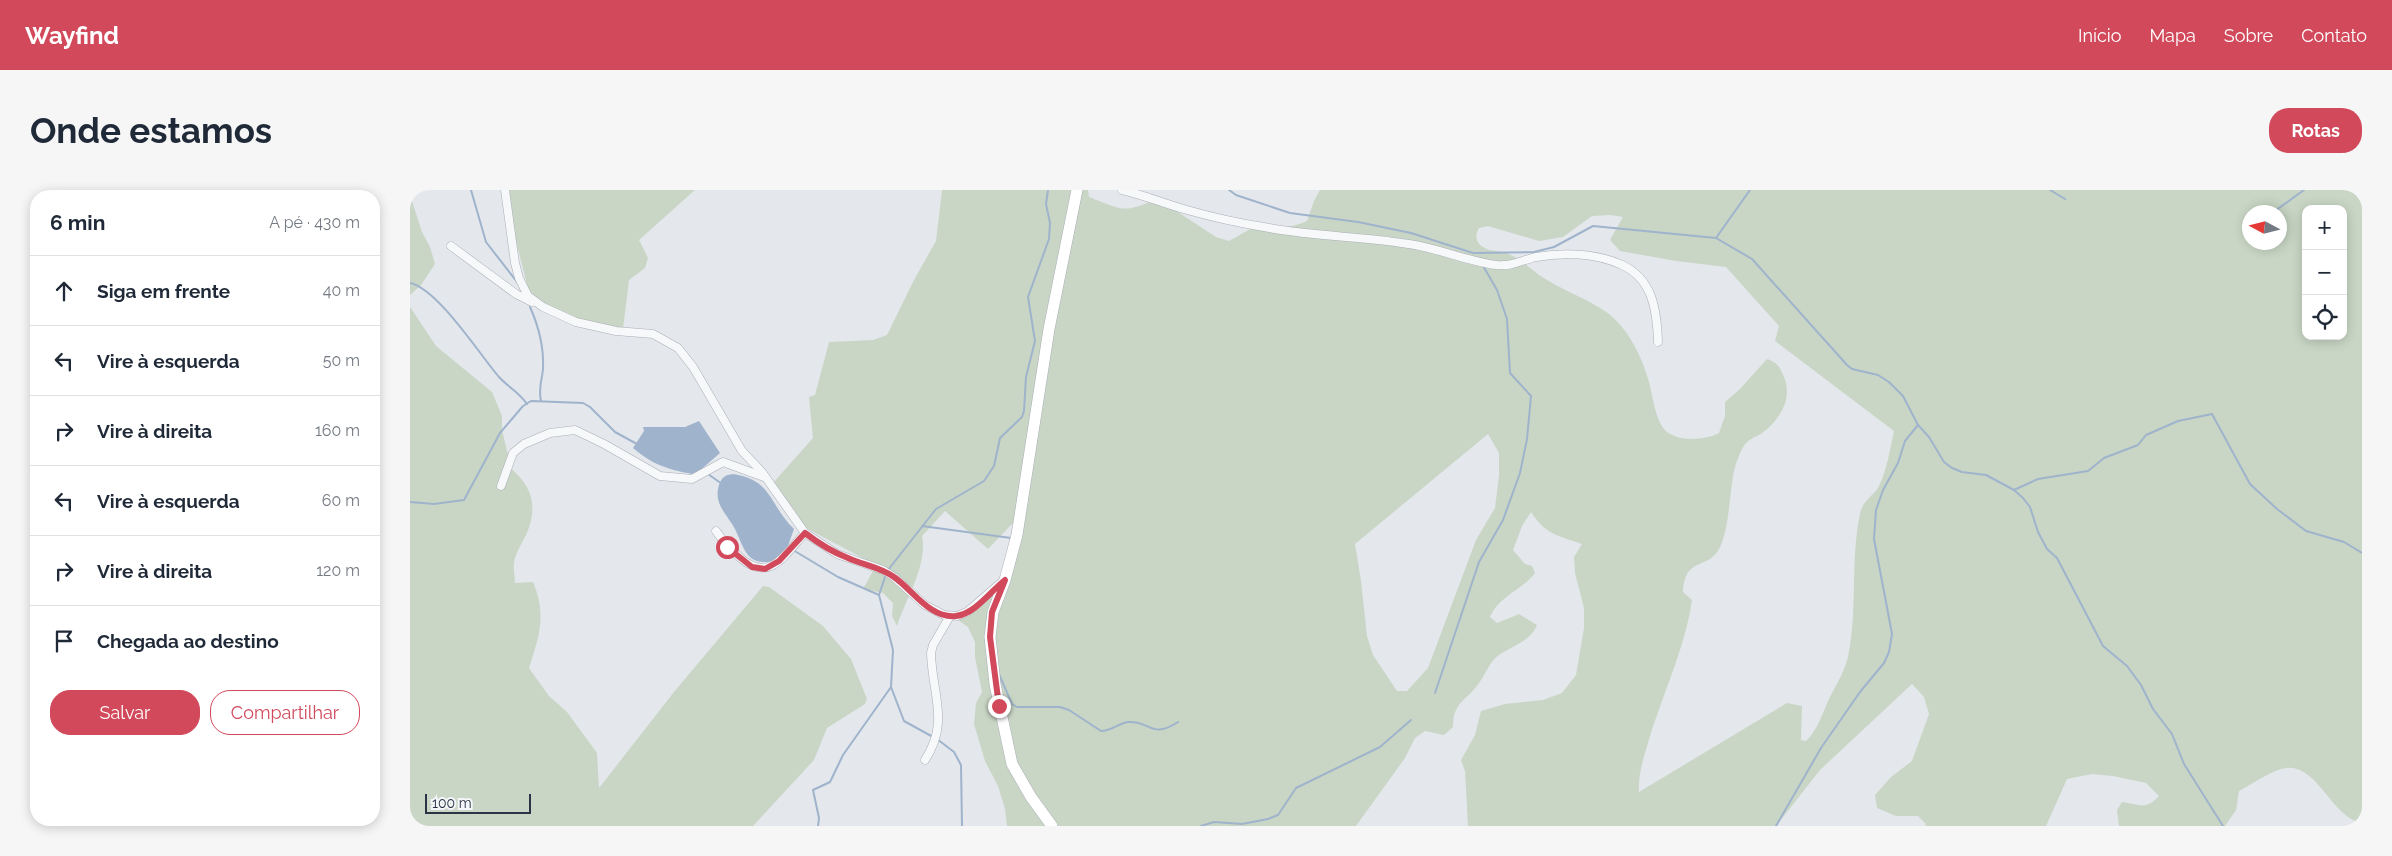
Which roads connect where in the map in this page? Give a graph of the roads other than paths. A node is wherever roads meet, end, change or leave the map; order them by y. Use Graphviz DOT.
graph roads {
  1 [pos="505,190"];
  2 [pos="1077,190"];
  3 [pos="1122,190"];
  4 [pos="451,246"];
  5 [pos="543,307"];
  6 [pos="1658,342"];
  7 [pos="766,478"];
  8 [pos="500,486"];
  9 [pos="716,532"];
  10 [pos="805,533"];
  11 [pos="1005,580"];
  12 [pos="950,616"];
  13 [pos="925,760"];
  14 [pos="1052,826"];
  1 -- 5 [label="street"];
  2 -- 11 [label="main road"];
  3 -- 6 [label="street"];
  4 -- 5 [label="street"];
  5 -- 7 [label="street"];
  7 -- 8 [label="street"];
  7 -- 10 [label="street"];
  9 -- 10 [label="street"];
  10 -- 12 [label="street"];
  11 -- 12 [label="street"];
  11 -- 14 [label="main road"];
  12 -- 13 [label="street"];
}
